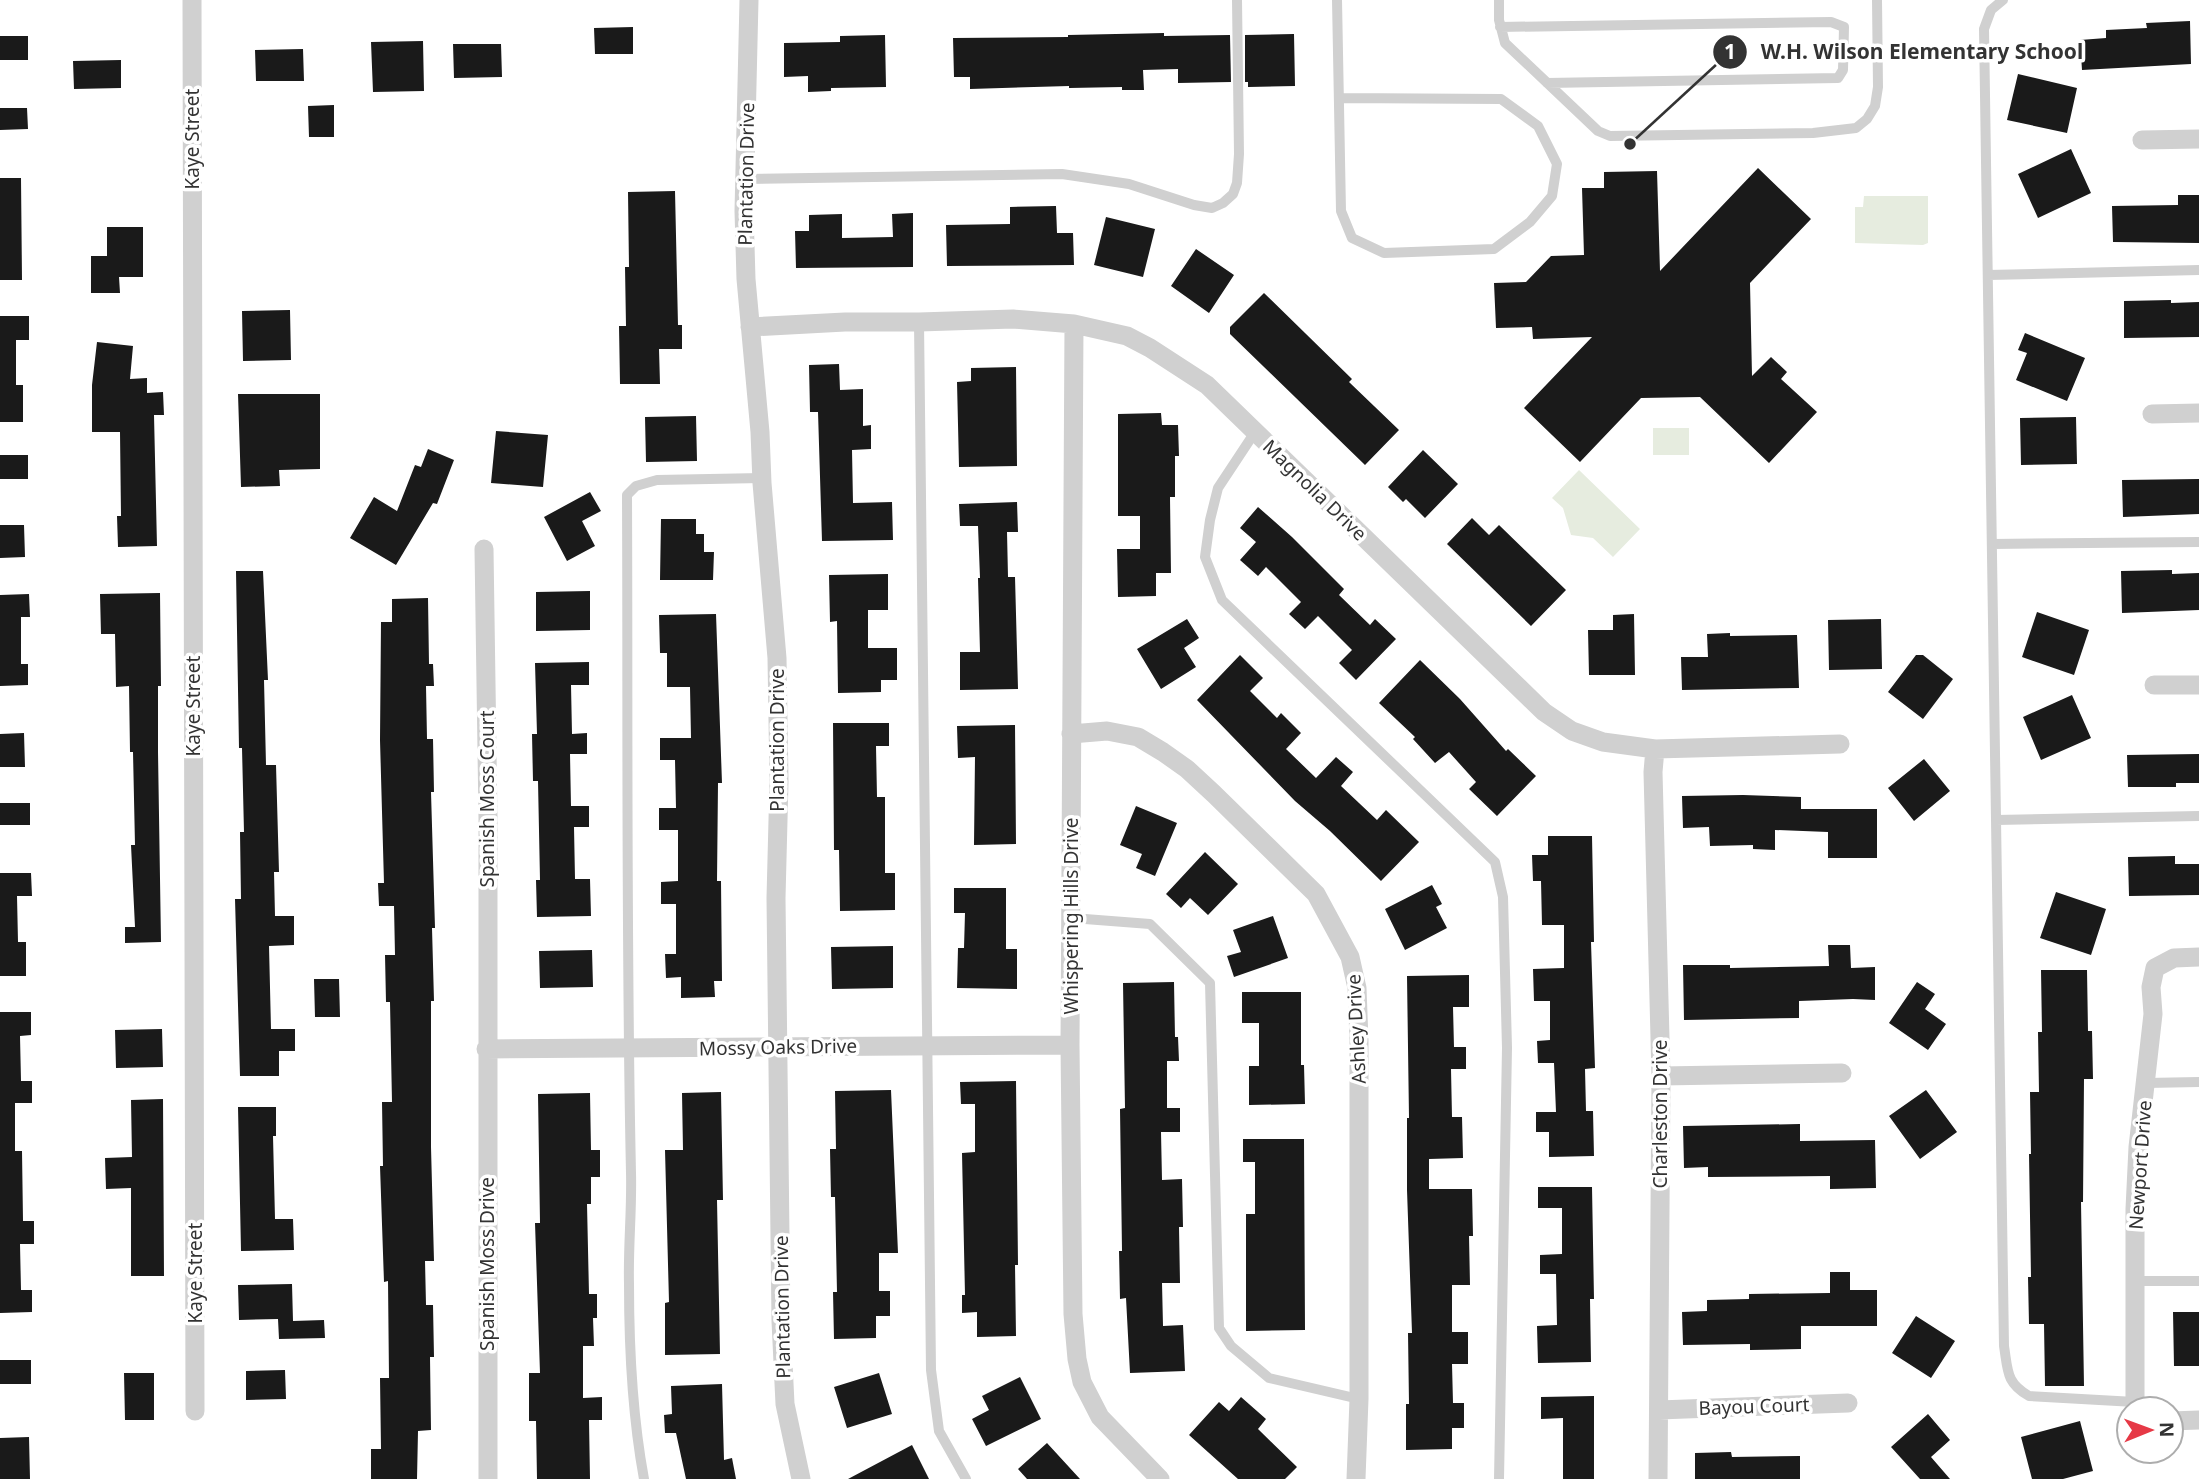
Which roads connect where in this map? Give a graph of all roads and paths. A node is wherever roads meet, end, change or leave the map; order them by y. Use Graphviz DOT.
graph roads {
  1 [pos="192,0"];
  2 [pos="749,0"];
  3 [pos="1237,0"];
  4 [pos="1337,0"];
  5 [pos="1499,0"];
  6 [pos="1877,0"];
  7 [pos="2003,0"];
  8 [pos="1500,27"];
  9 [pos="1547,83"];
  10 [pos="1339,97"];
  11 [pos="2142,139"];
  12 [pos="2199,139"];
  13 [pos="745,179"];
  14 [pos="2199,270"];
  15 [pos="1988,275"];
  16 [pos="919,323"];
  17 [pos="1074,324"];
  18 [pos="750,327"];
  19 [pos="2199,413"];
  20 [pos="2152,414"];
  21 [pos="1255,432"];
  22 [pos="762,478"];
  23 [pos="2199,542"];
  24 [pos="1992,544"];
  25 [pos="484,549"];
  26 [pos="2154,685"];
  27 [pos="2199,685"];
  28 [pos="1071,734"];
  29 [pos="1840,744"];
  30 [pos="1655,749"];
  31 [pos="2199,816"];
  32 [pos="1996,820"];
  33 [pos="1072,918"];
  34 [pos="2199,957"];
  35 [pos="927,1045"];
  36 [pos="1070,1045"];
  37 [pos="780,1047"];
  38 [pos="486,1048"];
  39 [pos="628,1049"];
  40 [pos="1842,1073"];
  41 [pos="1661,1076"];
  42 [pos="2199,1082"];
  43 [pos="2146,1083"];
  44 [pos="2135,1281"];
  45 [pos="2199,1281"];
  46 [pos="2138,1395"];
  47 [pos="1359,1399"];
  48 [pos="1848,1403"];
  49 [pos="2115,1403"];
  50 [pos="1659,1410"];
  51 [pos="195,1411"];
  52 [pos="488,1479"];
  53 [pos="644,1479"];
  54 [pos="801,1479"];
  55 [pos="966,1479"];
  56 [pos="1160,1479"];
  57 [pos="1356,1479"];
  58 [pos="1499,1479"];
  59 [pos="1658,1479"];
  1 -- 51 [label="street, Kaye Street"];
  2 -- 13 [label="street, Plantation Drive"];
  3 -- 13 [label="lane"];
  4 -- 10 [label="lane"];
  5 -- 8 [label="lane"];
  6 -- 9 [label="lane"];
  7 -- 15 [label="lane"];
  8 -- 9 [label="lane"];
  8 -- 9 [label="lane"];
  10 -- 10 [label="lane"];
  11 -- 12 [label="street"];
  13 -- 18 [label="street, Plantation Drive"];
  14 -- 15 [label="lane"];
  15 -- 24 [label="lane"];
  16 -- 17 [label="street, Magnolia Drive"];
  16 -- 18 [label="street, Magnolia Drive"];
  16 -- 35 [label="lane"];
  17 -- 21 [label="street, Magnolia Drive"];
  17 -- 28 [label="street, Whispering Hills Drive"];
  18 -- 22 [label="street, Plantation Drive"];
  19 -- 20 [label="street"];
  21 -- 30 [label="street, Magnolia Drive"];
  21 -- 58 [label="lane"];
  22 -- 37 [label="street, Plantation Drive"];
  22 -- 39 [label="lane"];
  23 -- 24 [label="lane"];
  24 -- 32 [label="lane"];
  25 -- 38 [label="street, Spanish Moss Court"];
  26 -- 27 [label="street"];
  28 -- 33 [label="street, Whispering Hills Drive"];
  28 -- 47 [label="street, Ashley Drive"];
  29 -- 30 [label="street, Magnolia Drive"];
  30 -- 41 [label="street, Charleston Drive"];
  31 -- 32 [label="lane"];
  32 -- 49 [label="lane"];
  33 -- 36 [label="street, Whispering Hills Drive"];
  33 -- 47 [label="lane"];
  34 -- 43 [label="street, Newport Drive"];
  35 -- 36 [label="street, Mossy Oaks Drive"];
  35 -- 37 [label="street, Mossy Oaks Drive"];
  35 -- 55 [label="lane"];
  36 -- 56 [label="street, Whispering Hills Drive"];
  37 -- 39 [label="street, Mossy Oaks Drive"];
  37 -- 54 [label="street, Plantation Drive"];
  38 -- 39 [label="street, Mossy Oaks Drive"];
  38 -- 52 [label="street, Spanish Moss Drive"];
  39 -- 53 [label="lane"];
  40 -- 41 [label="street"];
  41 -- 50 [label="street, Charleston Drive"];
  42 -- 43 [label="lane"];
  43 -- 44 [label="street, Newport Drive"];
  44 -- 45 [label="lane"];
  44 -- 46 [label="street, Newport Drive"];
  47 -- 57 [label="street, Ashley Drive"];
  48 -- 50 [label="street, Bayou Court"];
  50 -- 59 [label="street, Charleston Drive"];
}
